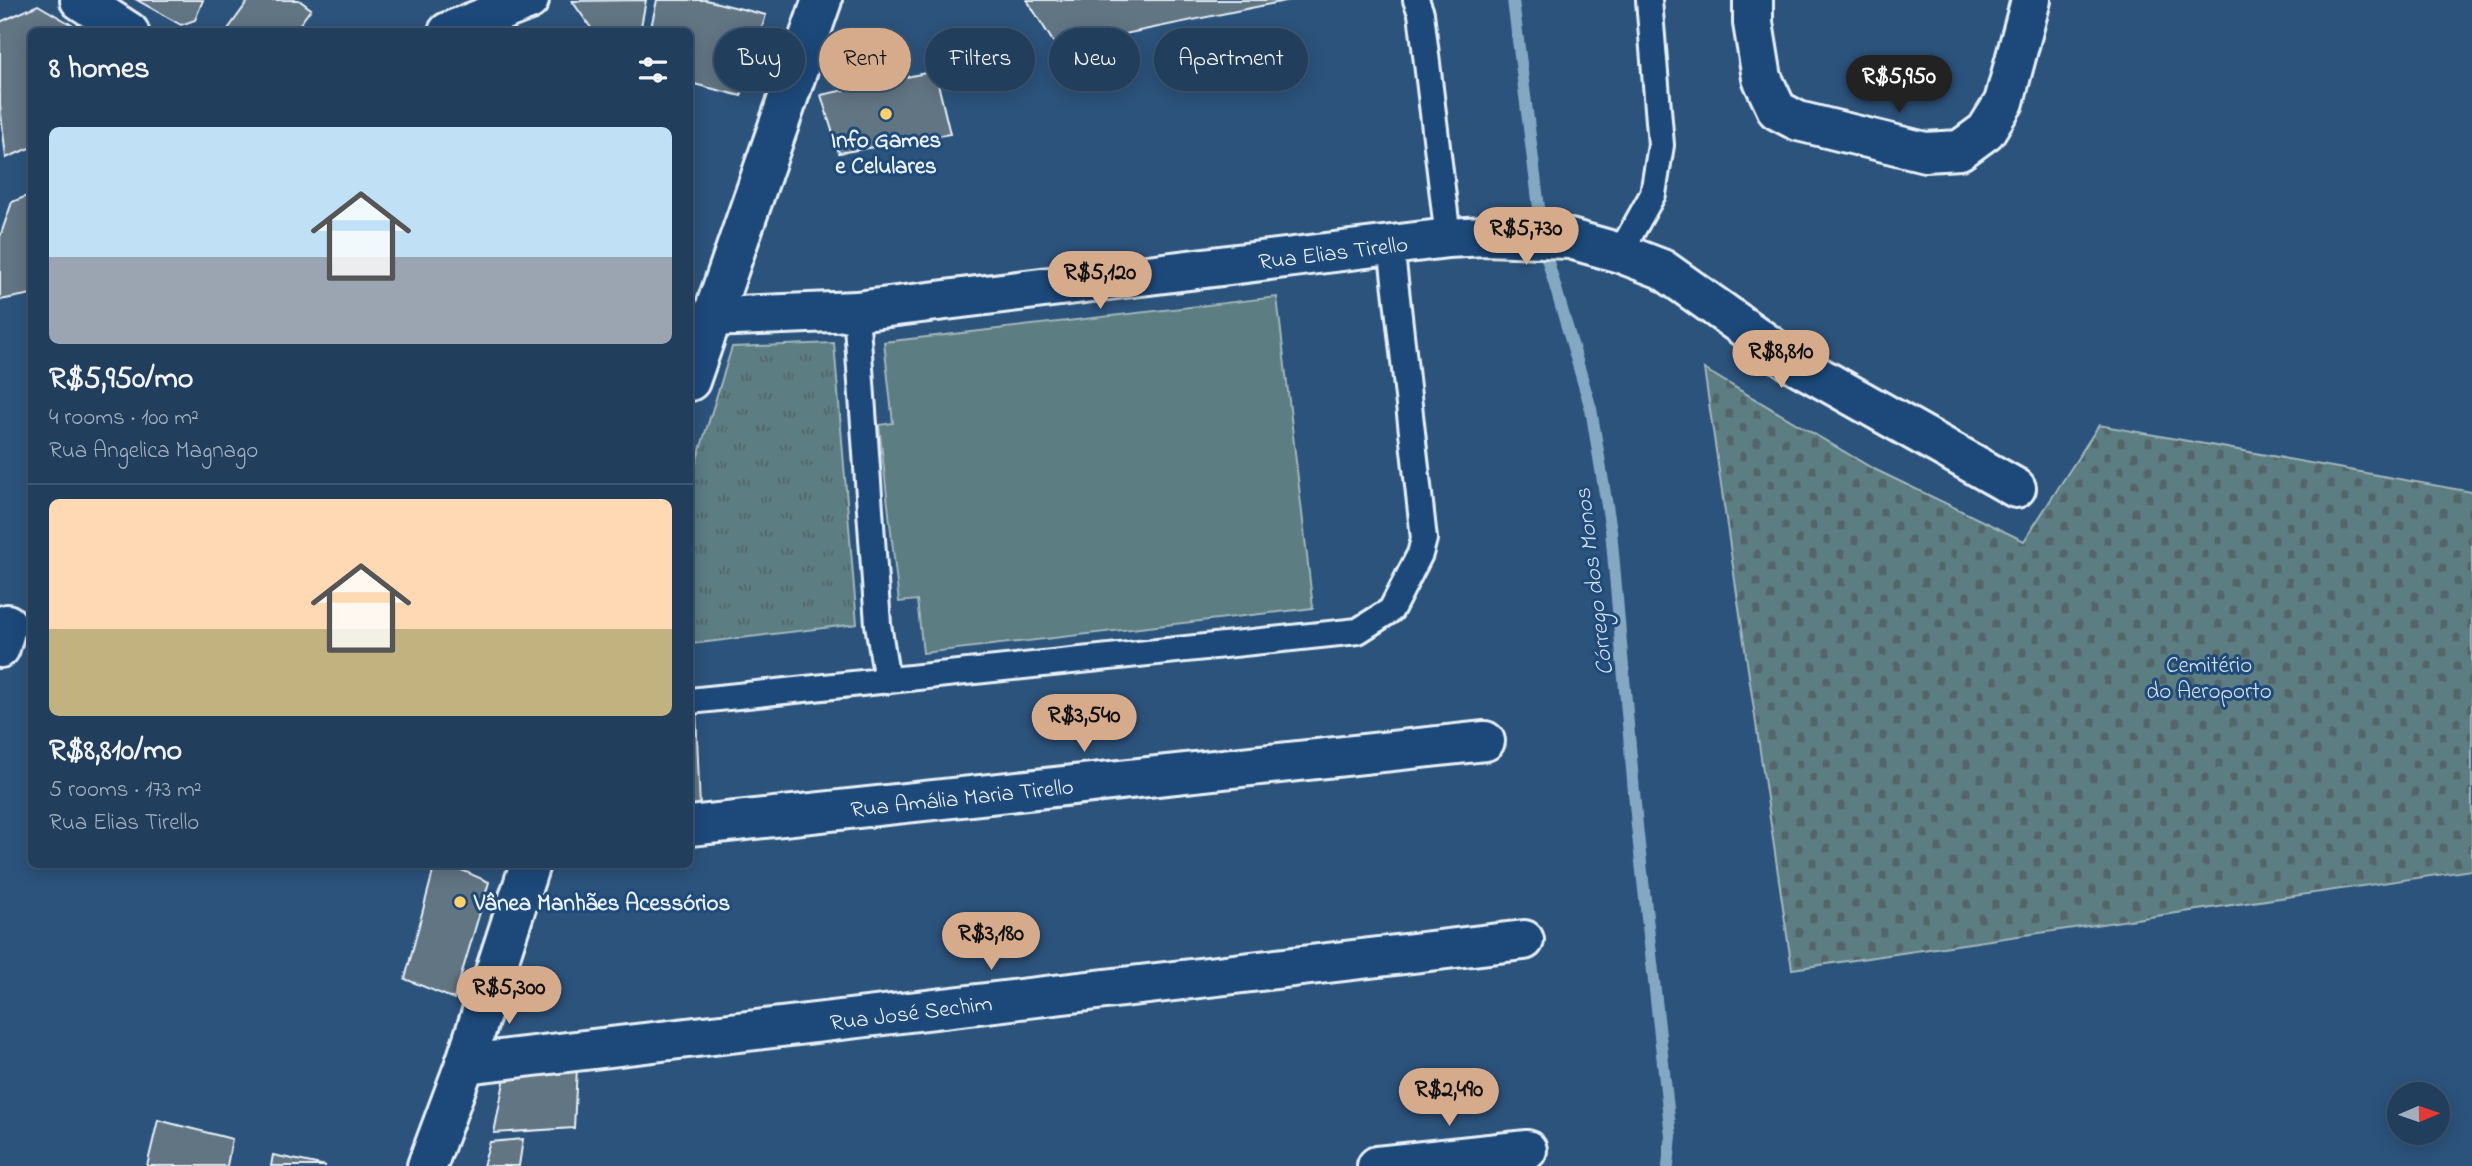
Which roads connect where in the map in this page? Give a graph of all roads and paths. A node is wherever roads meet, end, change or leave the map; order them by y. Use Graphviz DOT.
graph roads {
  1 [pos="80,0"];
  2 [pos="529,0"];
  3 [pos="822,0"];
  4 [pos="1416,0"];
  5 [pos="1649,0"];
  6 [pos="1754,0"];
  7 [pos="2031,0"];
  8 [pos="124,28"];
  9 [pos="457,28"];
  10 [pos="1466,237"];
  11 [pos="1391,245"];
  12 [pos="1620,253"];
  13 [pos="856,311"];
  14 [pos="711,317"];
  15 [pos="693,372"];
  16 [pos="2016,488"];
  17 [pos="887,681"];
  18 [pos="693,701"];
  19 [pos="1485,741"];
  20 [pos="693,826"];
  21 [pos="529,868"];
  22 [pos="1524,940"];
  23 [pos="465,1064"];
  24 [pos="1527,1150"];
  25 [pos="427,1166"];
  26 [pos="1377,1166"];
  1 -- 8 [label="street"];
  2 -- 9 [label="street"];
  3 -- 14 [label="street"];
  4 -- 10 [label="lane"];
  5 -- 12 [label="lane"];
  6 -- 7 [label="street"];
  10 -- 11 [label="street, Rua Elias Tirello"];
  10 -- 12 [label="street, Rua Elias Tirello"];
  11 -- 13 [label="street, Rua Elias Tirello"];
  11 -- 17 [label="lane"];
  12 -- 16 [label="street, Rua Elias Tirello"];
  13 -- 14 [label="street, Rua Elias Tirello"];
  13 -- 17 [label="lane"];
  14 -- 15 [label="street"];
  17 -- 18 [label="lane"];
  19 -- 20 [label="street, Rua Amália Maria Tirello"];
  21 -- 23 [label="street"];
  22 -- 23 [label="street, Rua José Sechim"];
  23 -- 25 [label="street"];
  24 -- 26 [label="street"];
}
